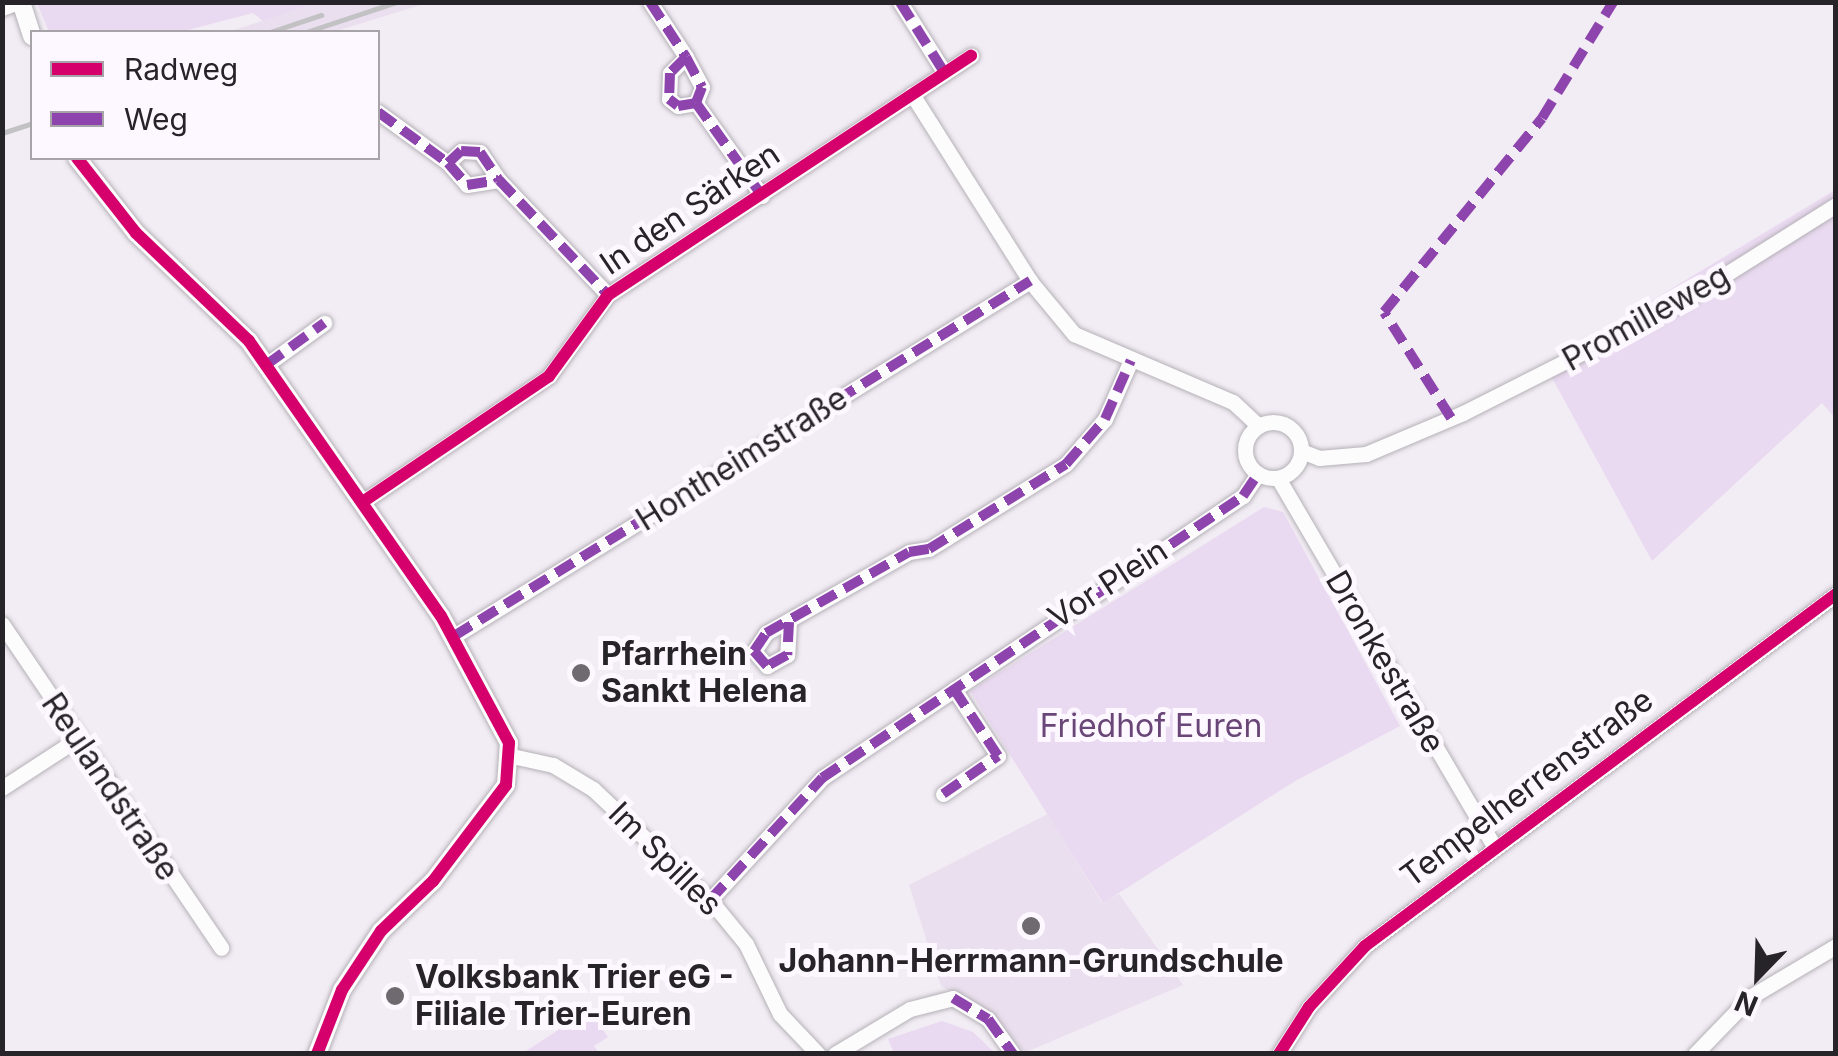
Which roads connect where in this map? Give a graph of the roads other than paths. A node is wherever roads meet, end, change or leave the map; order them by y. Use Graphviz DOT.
graph roads {
  1 [pos="20,2"];
  2 [pos="650,2"];
  3 [pos="900,2"];
  4 [pos="2,8"];
  5 [pos="30,30"];
  6 [pos="971,56"];
  7 [pos="686,58"];
  8 [pos="944,72"];
  9 [pos="912,94"];
  10 [pos="696,103"];
  11 [pos="380,113"];
  12 [pos="77,160"];
  13 [pos="448,163"];
  14 [pos="499,180"];
  15 [pos="762,196"];
  16 [pos="1836,205"];
  17 [pos="1030,281"];
  18 [pos="608,295"];
  19 [pos="324,324"];
  20 [pos="1131,360"];
  21 [pos="266,364"];
  22 [pos="1259,426"];
  23 [pos="1301,451"];
  24 [pos="1258,474"];
  25 [pos="1278,478"];
  26 [pos="364,501"];
  27 [pos="1836,594"];
  28 [pos="789,622"];
  29 [pos="2,624"];
  30 [pos="454,636"];
  31 [pos="954,689"];
  32 [pos="76,740"];
  33 [pos="512,756"];
  34 [pos="2,788"];
  35 [pos="943,794"];
  36 [pos="1493,845"];
  37 [pos="710,900"];
  38 [pos="1836,946"];
  39 [pos="221,948"];
  40 [pos="318,1053"];
  41 [pos="818,1054"];
  42 [pos="836,1054"];
  43 [pos="1013,1054"];
  44 [pos="1279,1054"];
  45 [pos="1696,1054"];
  1 -- 4 [label="street"];
  1 -- 5 [label="street"];
  2 -- 7 [label="street, In den Särken"];
  3 -- 8 [label="street"];
  6 -- 8 [label="street, In den Särken"];
  7 -- 10 [label="street, In den Särken"];
  7 -- 10 [label="street, In den Särken"];
  8 -- 9 [label="street, In den Särken"];
  9 -- 15 [label="street, In den Särken"];
  9 -- 17 [label="street"];
  10 -- 15 [label="street, In den Särken"];
  11 -- 13 [label="street"];
  12 -- 21 [label="street"];
  13 -- 14 [label="street"];
  13 -- 14 [label="street, In den Särken"];
  14 -- 18 [label="street, In den Särken"];
  15 -- 18 [label="street, In den Särken"];
  16 -- 23 [label="street, Promilleweg"];
  17 -- 20 [label="street"];
  17 -- 30 [label="street, Hontheimstraße"];
  18 -- 26 [label="street, In den Särken"];
  19 -- 21 [label="street"];
  20 -- 22 [label="street"];
  20 -- 28 [label="street"];
  21 -- 26 [label="street"];
  22 -- 23 [label="street"];
  22 -- 24 [label="street"];
  23 -- 25 [label="street"];
  24 -- 25 [label="street"];
  24 -- 31 [label="street, Vor Plein"];
  25 -- 36 [label="street, Dronkestraße"];
  26 -- 30 [label="street"];
  27 -- 36 [label="street, Tempelherrenstraße"];
  29 -- 32 [label="street, Reulandstraße"];
  30 -- 33 [label="street"];
  31 -- 35 [label="street"];
  31 -- 37 [label="street, Vor Plein"];
  32 -- 34 [label="street"];
  32 -- 39 [label="street, Reulandstraße"];
  33 -- 37 [label="street, Im Spilles"];
  33 -- 40 [label="street"];
  36 -- 44 [label="street, Tempelherrenstraße"];
  37 -- 41 [label="street, Im Spilles"];
  38 -- 45 [label="street"];
  42 -- 43 [label="street"];
}
